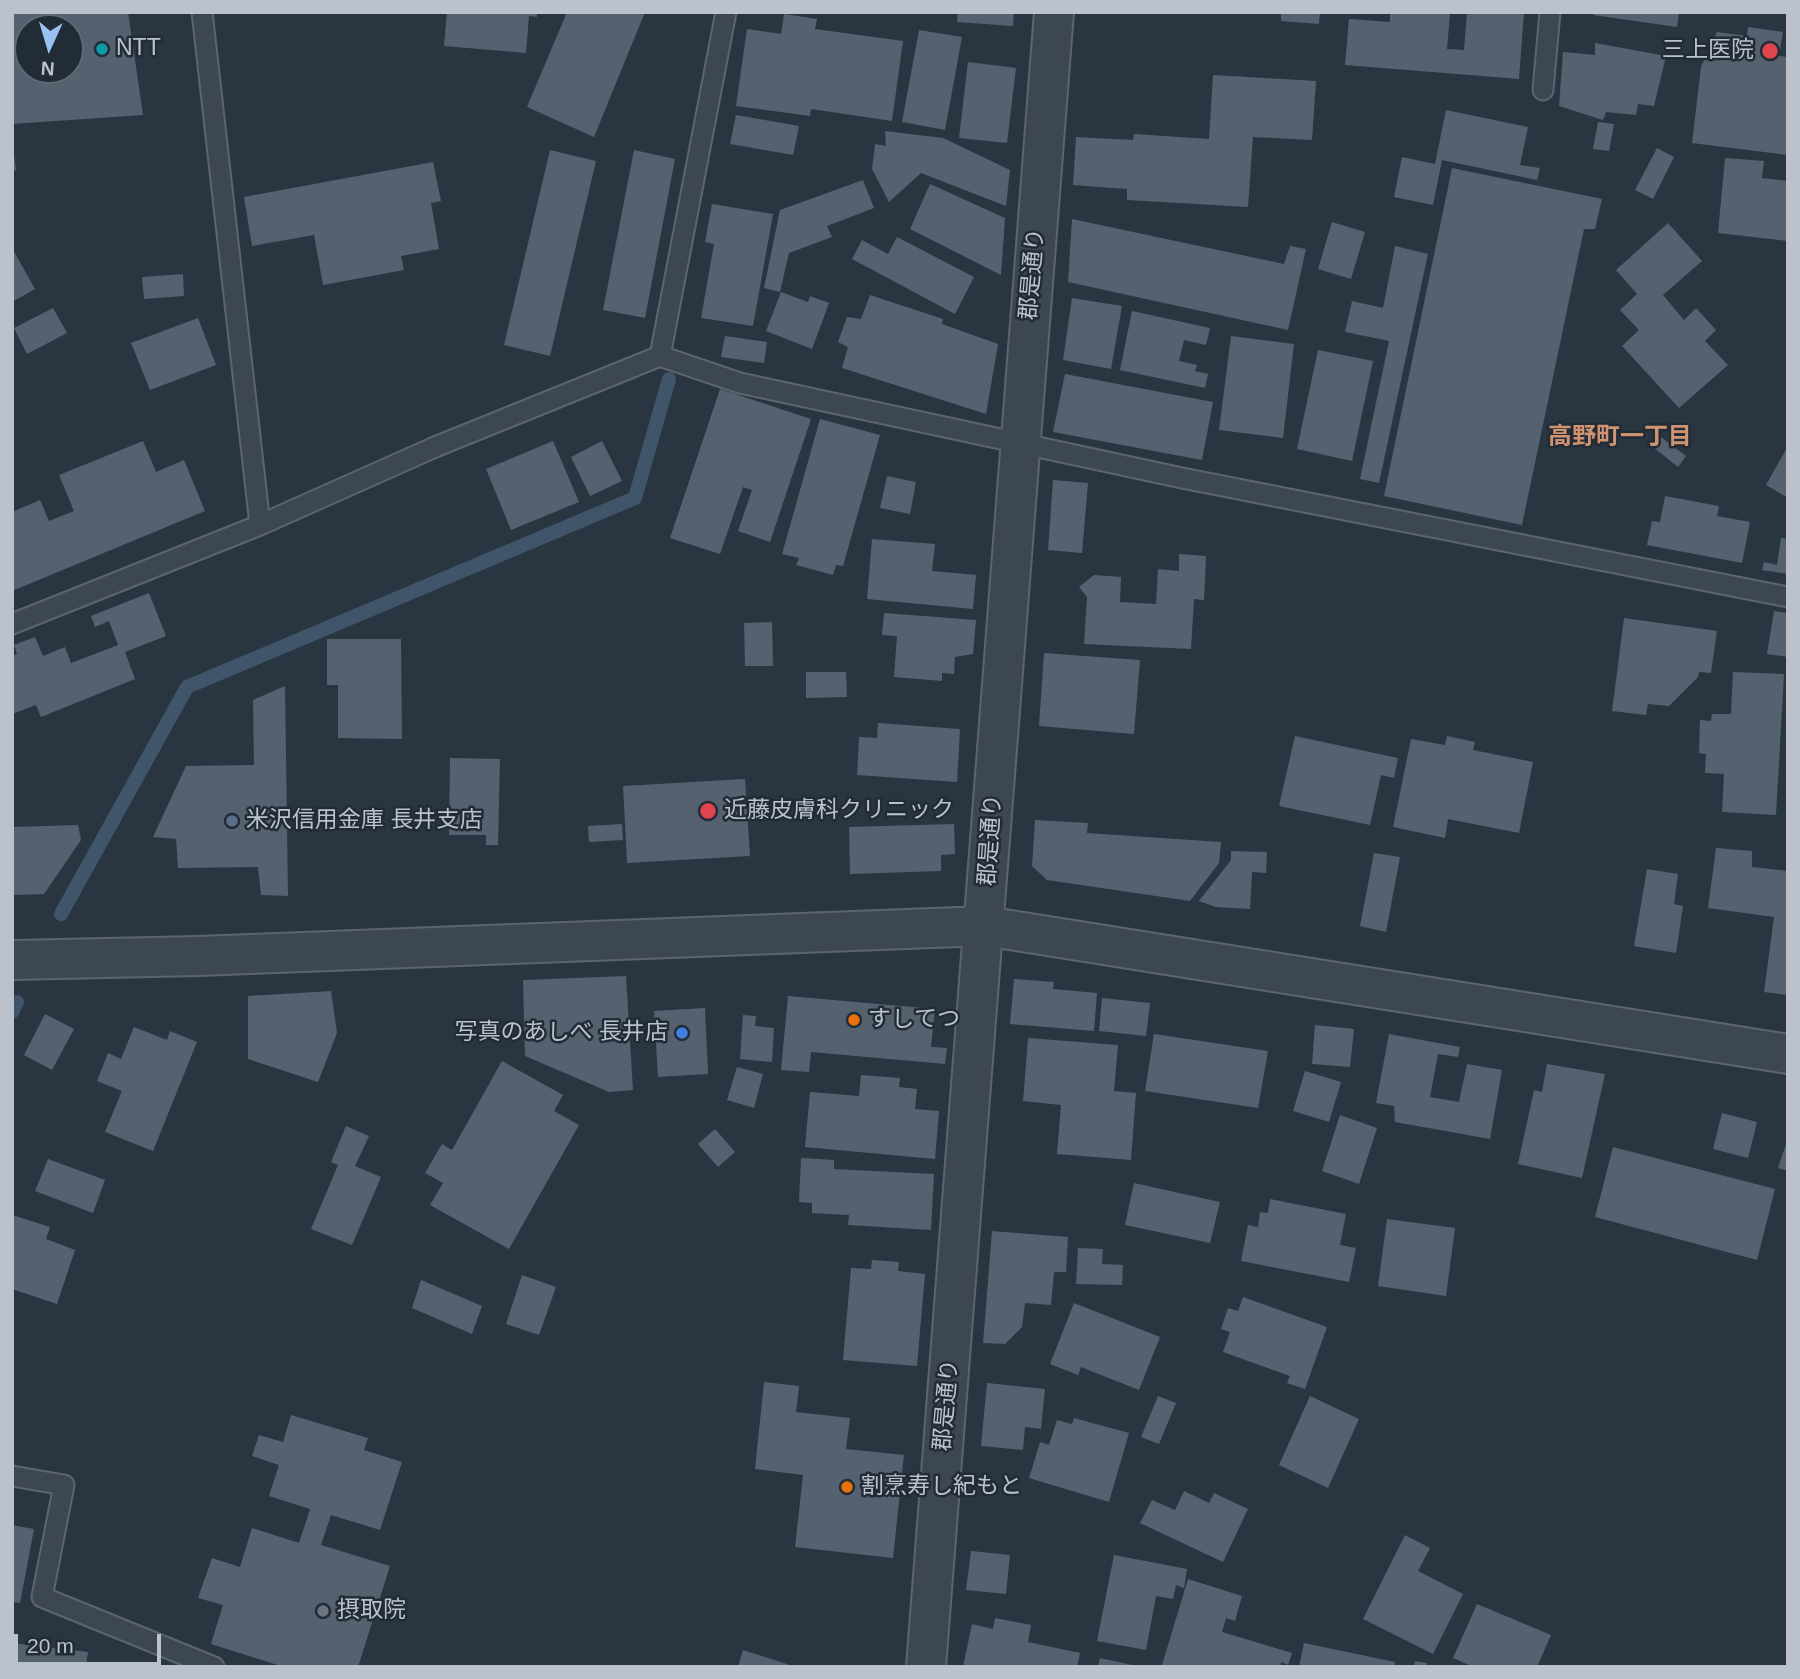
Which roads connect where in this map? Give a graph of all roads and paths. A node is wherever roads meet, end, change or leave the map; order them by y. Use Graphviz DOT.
graph roads {
  1 [pos="202,12"];
  2 [pos="726,12"];
  3 [pos="1054,12"];
  4 [pos="1550,12"];
  5 [pos="1543,90"];
  6 [pos="660,356"];
  7 [pos="1019,443"];
  8 [pos="260,525"];
  9 [pos="1788,597"];
  10 [pos="12,624"];
  11 [pos="985,926"];
  12 [pos="12,960"];
  13 [pos="1788,1054"];
  14 [pos="12,1476"];
  15 [pos="214,1667"];
  16 [pos="926,1667"];
  1 -- 8 [label="lane"];
  2 -- 6 [label="lane"];
  3 -- 7 [label="street, 郡是通り"];
  4 -- 5 [label="lane"];
  6 -- 7 [label="lane"];
  6 -- 8 [label="lane"];
  7 -- 9 [label="lane"];
  7 -- 11 [label="street, 郡是通り"];
  8 -- 10 [label="lane"];
  11 -- 12 [label="street"];
  11 -- 13 [label="street"];
  11 -- 16 [label="street, 郡是通り"];
  14 -- 15 [label="lane"];
}
